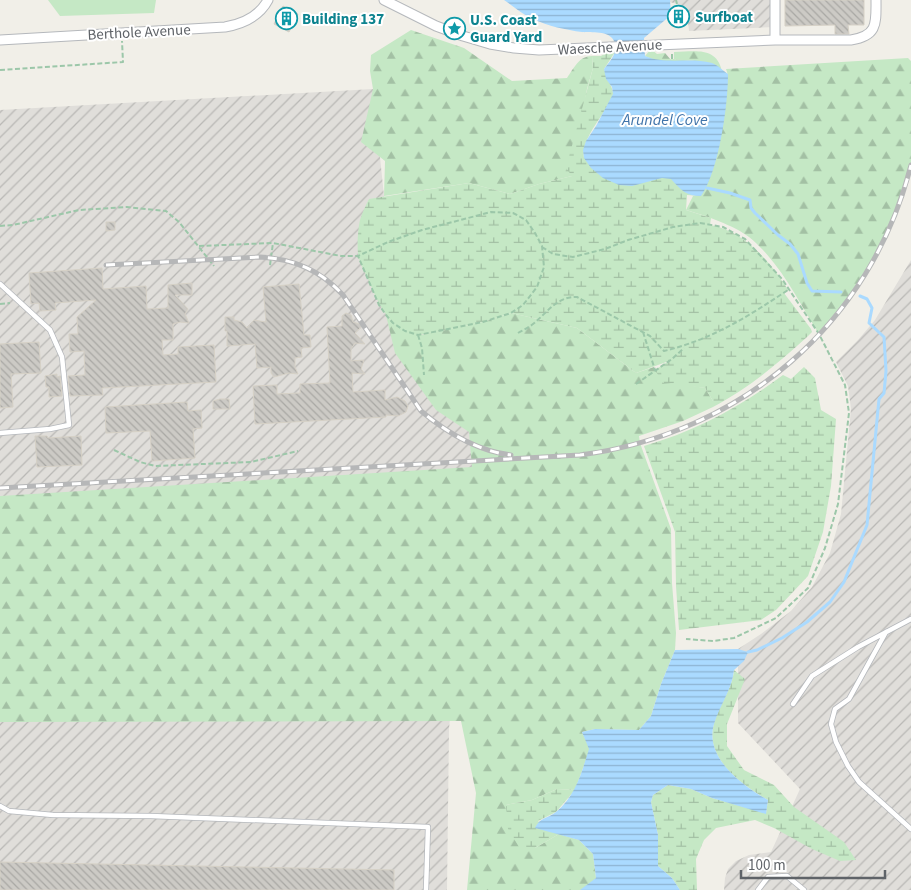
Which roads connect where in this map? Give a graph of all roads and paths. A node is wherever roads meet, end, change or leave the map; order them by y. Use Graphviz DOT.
graph roads {
  1 [pos="268,0"];
  2 [pos="384,0"];
  3 [pos="676,0"];
  4 [pos="775,0"];
  5 [pos="876,0"];
  6 [pos="676,4"];
  7 [pos="121,33"];
  8 [pos="0,40"];
  9 [pos="775,40"];
  10 [pos="0,70"];
  11 [pos="0,226"];
  12 [pos="273,243"];
  13 [pos="198,246"];
  14 [pos="542,247"];
  15 [pos="358,256"];
  16 [pos="270,265"];
  17 [pos="214,266"];
  18 [pos="0,284"];
  19 [pos="788,290"];
  20 [pos="643,332"];
  21 [pos="518,333"];
  22 [pos="418,336"];
  23 [pos="686,346"];
  24 [pos="656,370"];
  25 [pos="424,375"];
  26 [pos="636,384"];
  27 [pos="0,433"];
  28 [pos="114,450"];
  29 [pos="298,451"];
  30 [pos="911,619"];
  31 [pos="886,632"];
  32 [pos="686,639"];
  33 [pos="793,704"];
  34 [pos="0,806"];
  35 [pos="911,829"];
  36 [pos="426,890"];
  37 [pos="758,890"];
  38 [pos="804,890"];
  1 -- 7 [label="street, Berthole Avenue"];
  2 -- 9 [label="street, Waesche Avenue"];
  3 -- 6 [label="path"];
  4 -- 9 [label="street"];
  5 -- 9 [label="street, Waesche Avenue"];
  7 -- 8 [label="street, Berthole Avenue"];
  7 -- 10 [label="path"];
  11 -- 13 [label="path"];
  12 -- 13 [label="path"];
  12 -- 15 [label="path"];
  12 -- 16 [label="path"];
  13 -- 17 [label="path"];
  14 -- 15 [label="path"];
  14 -- 19 [label="path"];
  14 -- 22 [label="path"];
  15 -- 22 [label="path"];
  18 -- 27 [label="lane"];
  19 -- 23 [label="path"];
  19 -- 32 [label="path"];
  20 -- 21 [label="path"];
  20 -- 23 [label="path"];
  20 -- 24 [label="path"];
  22 -- 25 [label="path"];
  23 -- 24 [label="path"];
  24 -- 26 [label="path"];
  28 -- 29 [label="path"];
  30 -- 31 [label="lane"];
  31 -- 33 [label="lane"];
  31 -- 35 [label="lane"];
  34 -- 36 [label="lane"];
  37 -- 38 [label="lane"];
}
